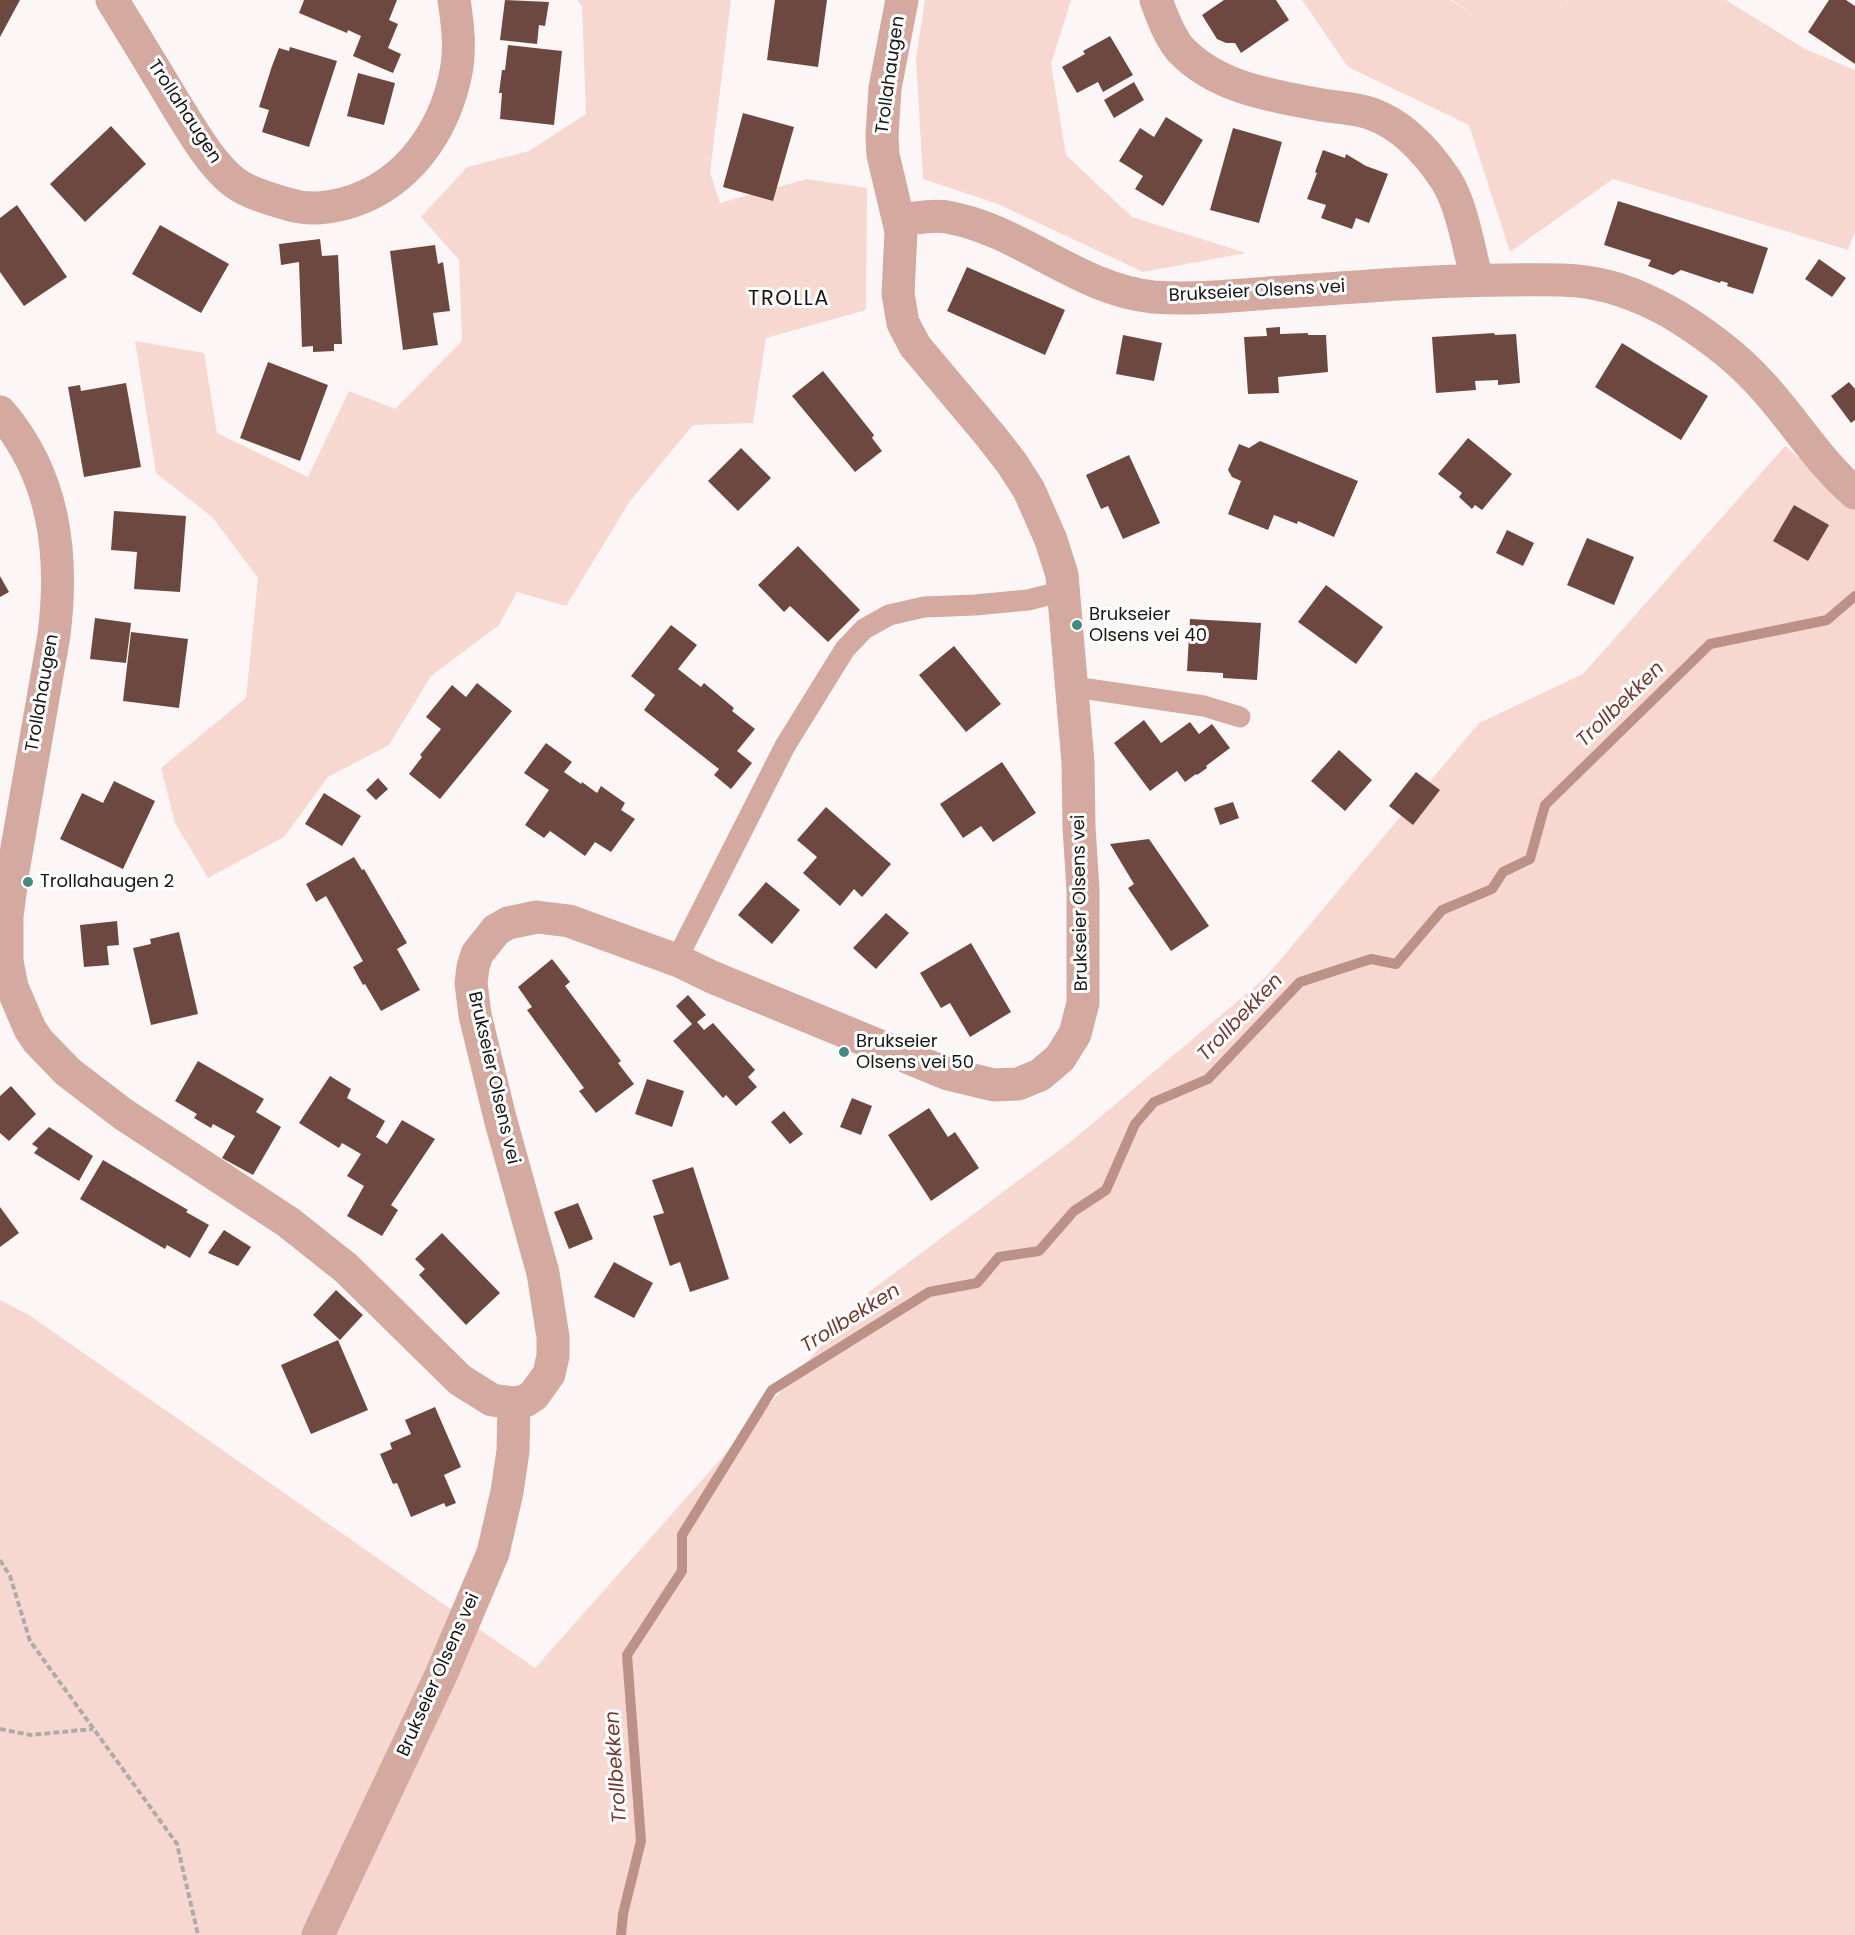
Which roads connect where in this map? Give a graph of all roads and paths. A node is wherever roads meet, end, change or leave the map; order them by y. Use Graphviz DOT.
graph roads {
  1 [pos="112,0"];
  2 [pos="454,0"];
  3 [pos="902,0"];
  4 [pos="1156,0"];
  5 [pos="899,220"];
  6 [pos="1477,280"];
  7 [pos="0,412"];
  8 [pos="1855,493"];
  9 [pos="1064,591"];
  10 [pos="1073,689"];
  11 [pos="1240,717"];
  12 [pos="678,961"];
  13 [pos="6,988"];
  14 [pos="514,1403"];
  15 [pos="0,1560"];
  16 [pos="0,1729"];
  17 [pos="93,1729"];
  18 [pos="198,1935"];
  19 [pos="318,1935"];
  1 -- 2 [label="street, Trollahaugen"];
  3 -- 5 [label="street, Trollahaugen"];
  4 -- 6 [label="street"];
  5 -- 6 [label="street, Brukseier Olsens vei"];
  5 -- 9 [label="street, Brukseier Olsens vei"];
  6 -- 8 [label="street, Brukseier Olsens vei"];
  7 -- 13 [label="street, Trollahaugen"];
  9 -- 10 [label="street, Brukseier Olsens vei"];
  9 -- 12 [label="lane"];
  10 -- 11 [label="lane"];
  10 -- 12 [label="street, Brukseier Olsens vei"];
  12 -- 14 [label="street, Brukseier Olsens vei"];
  13 -- 14 [label="street"];
  14 -- 19 [label="street, Brukseier Olsens vei"];
  15 -- 17 [label="path"];
  16 -- 17 [label="path"];
  17 -- 18 [label="path"];
}
